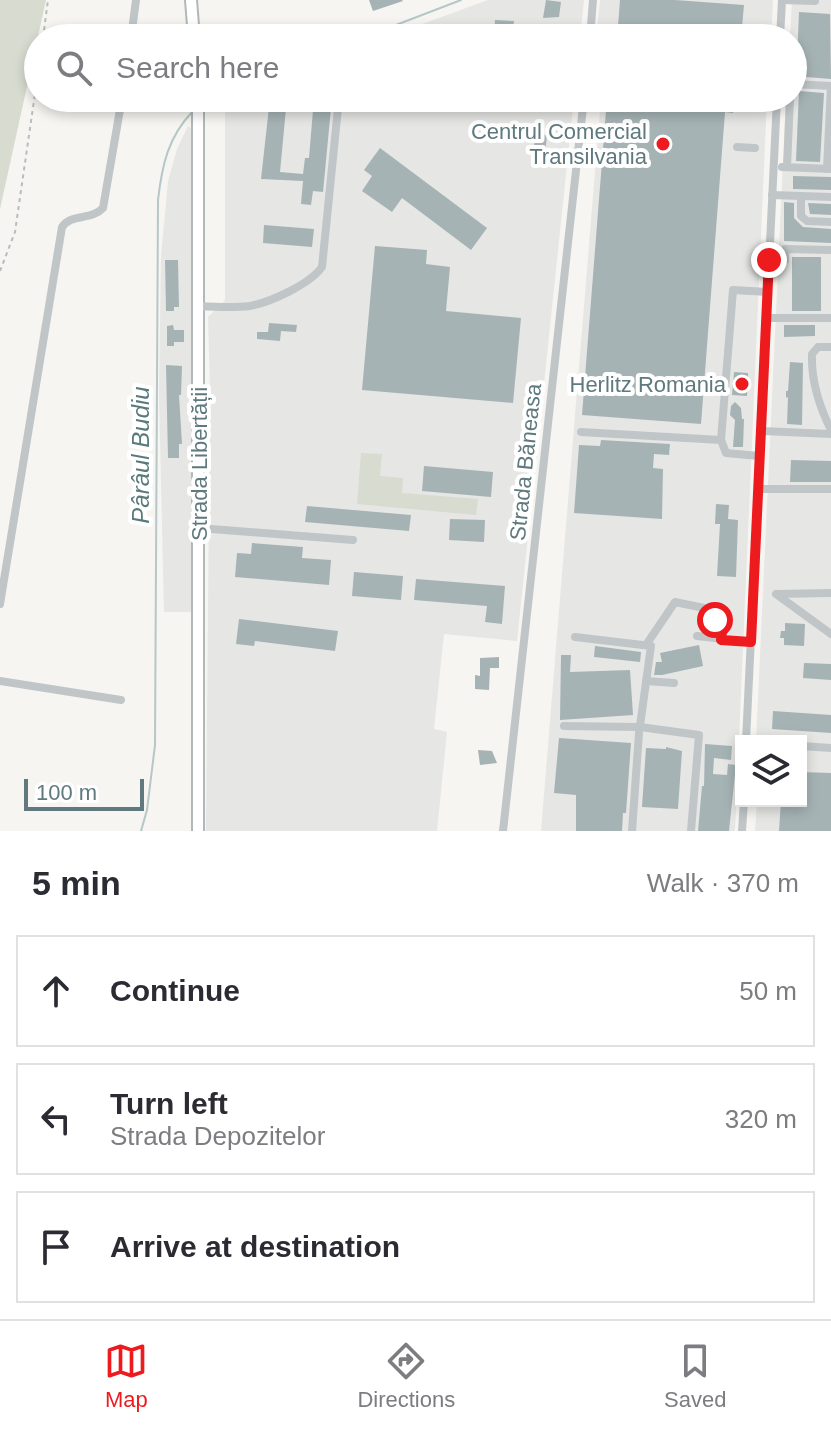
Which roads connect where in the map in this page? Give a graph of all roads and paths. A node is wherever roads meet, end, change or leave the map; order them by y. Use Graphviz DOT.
graph roads {
  1 [pos="48,0"];
  2 [pos="136,0"];
  3 [pos="191,0"];
  4 [pos="593,0"];
  5 [pos="782,0"];
  6 [pos="815,1"];
  7 [pos="45,24"];
  8 [pos="133,24"];
  9 [pos="193,24"];
  10 [pos="591,24"];
  11 [pos="781,24"];
  12 [pos="807,85"];
  13 [pos="32,112"];
  14 [pos="120,112"];
  15 [pos="198,112"];
  16 [pos="338,112"];
  17 [pos="582,112"];
  18 [pos="776,112"];
  19 [pos="789,112"];
  20 [pos="737,147"];
  21 [pos="755,148"];
  22 [pos="773,167"];
  23 [pos="787,167"];
  24 [pos="829,169"];
  25 [pos="772,195"];
  26 [pos="801,196"];
  27 [pos="831,197"];
  28 [pos="831,222"];
  29 [pos="831,250"];
  30 [pos="769,260"];
  31 [pos="0,271"];
  32 [pos="768,292"];
  33 [pos="199,306"];
  34 [pos="767,318"];
  35 [pos="831,318"];
  36 [pos="831,347"];
  37 [pos="831,395"];
  38 [pos="819,402"];
  39 [pos="761,431"];
  40 [pos="581,432"];
  41 [pos="831,432"];
  42 [pos="721,440"];
  43 [pos="759,456"];
  44 [pos="758,489"];
  45 [pos="831,489"];
  46 [pos="199,528"];
  47 [pos="353,540"];
  48 [pos="831,593"];
  49 [pos="0,604"];
  50 [pos="831,634"];
  51 [pos="697,636"];
  52 [pos="575,637"];
  53 [pos="721,640"];
  54 [pos="751,642"];
  55 [pos="646,645"];
  56 [pos="0,681"];
  57 [pos="646,681"];
  58 [pos="674,683"];
  59 [pos="121,700"];
  60 [pos="564,726"];
  61 [pos="640,727"];
  62 [pos="746,735"];
  63 [pos="807,746"];
  64 [pos="831,748"];
  65 [pos="744,807"];
  66 [pos="198,831"];
  67 [pos="503,831"];
  68 [pos="632,831"];
  69 [pos="691,831"];
  70 [pos="742,831"];
  1 -- 7 [label="path"];
  2 -- 8 [label="street"];
  3 -- 9 [label="main road"];
  4 -- 10 [label="street"];
  5 -- 6 [label="street"];
  5 -- 11 [label="street"];
  12 -- 24 [label="street"];
  13 -- 31 [label="path"];
  14 -- 49 [label="street"];
  15 -- 33 [label="main road, Strada Libertății"];
  16 -- 33 [label="street"];
  17 -- 67 [label="street, Strada Băneasa"];
  18 -- 22 [label="street"];
  19 -- 23 [label="street"];
  20 -- 21 [label="street"];
  22 -- 23 [label="street"];
  22 -- 25 [label="street"];
  23 -- 24 [label="street"];
  25 -- 26 [label="street"];
  25 -- 30 [label="street"];
  26 -- 27 [label="street"];
  26 -- 28 [label="street"];
  29 -- 30 [label="street"];
  30 -- 32 [label="street"];
  32 -- 34 [label="street"];
  32 -- 42 [label="street"];
  33 -- 46 [label="main road, Strada Libertății"];
  34 -- 35 [label="street"];
  34 -- 39 [label="street"];
  36 -- 38 [label="street"];
  37 -- 38 [label="street"];
  38 -- 41 [label="street"];
  39 -- 41 [label="street"];
  39 -- 43 [label="street"];
  40 -- 42 [label="street"];
  42 -- 43 [label="street"];
  43 -- 44 [label="street"];
  44 -- 45 [label="street"];
  44 -- 54 [label="street"];
  46 -- 47 [label="street"];
  46 -- 66 [label="main road, Strada Libertății"];
  48 -- 50 [label="street"];
  51 -- 53 [label="street"];
  52 -- 55 [label="street"];
  53 -- 54 [label="street"];
  53 -- 55 [label="street"];
  54 -- 62 [label="street"];
  55 -- 57 [label="street"];
  56 -- 59 [label="street"];
  57 -- 58 [label="street"];
  57 -- 61 [label="street"];
  60 -- 61 [label="street"];
  61 -- 68 [label="street"];
  61 -- 69 [label="street"];
  63 -- 64 [label="street"];
  65 -- 70 [label="street"];
}
